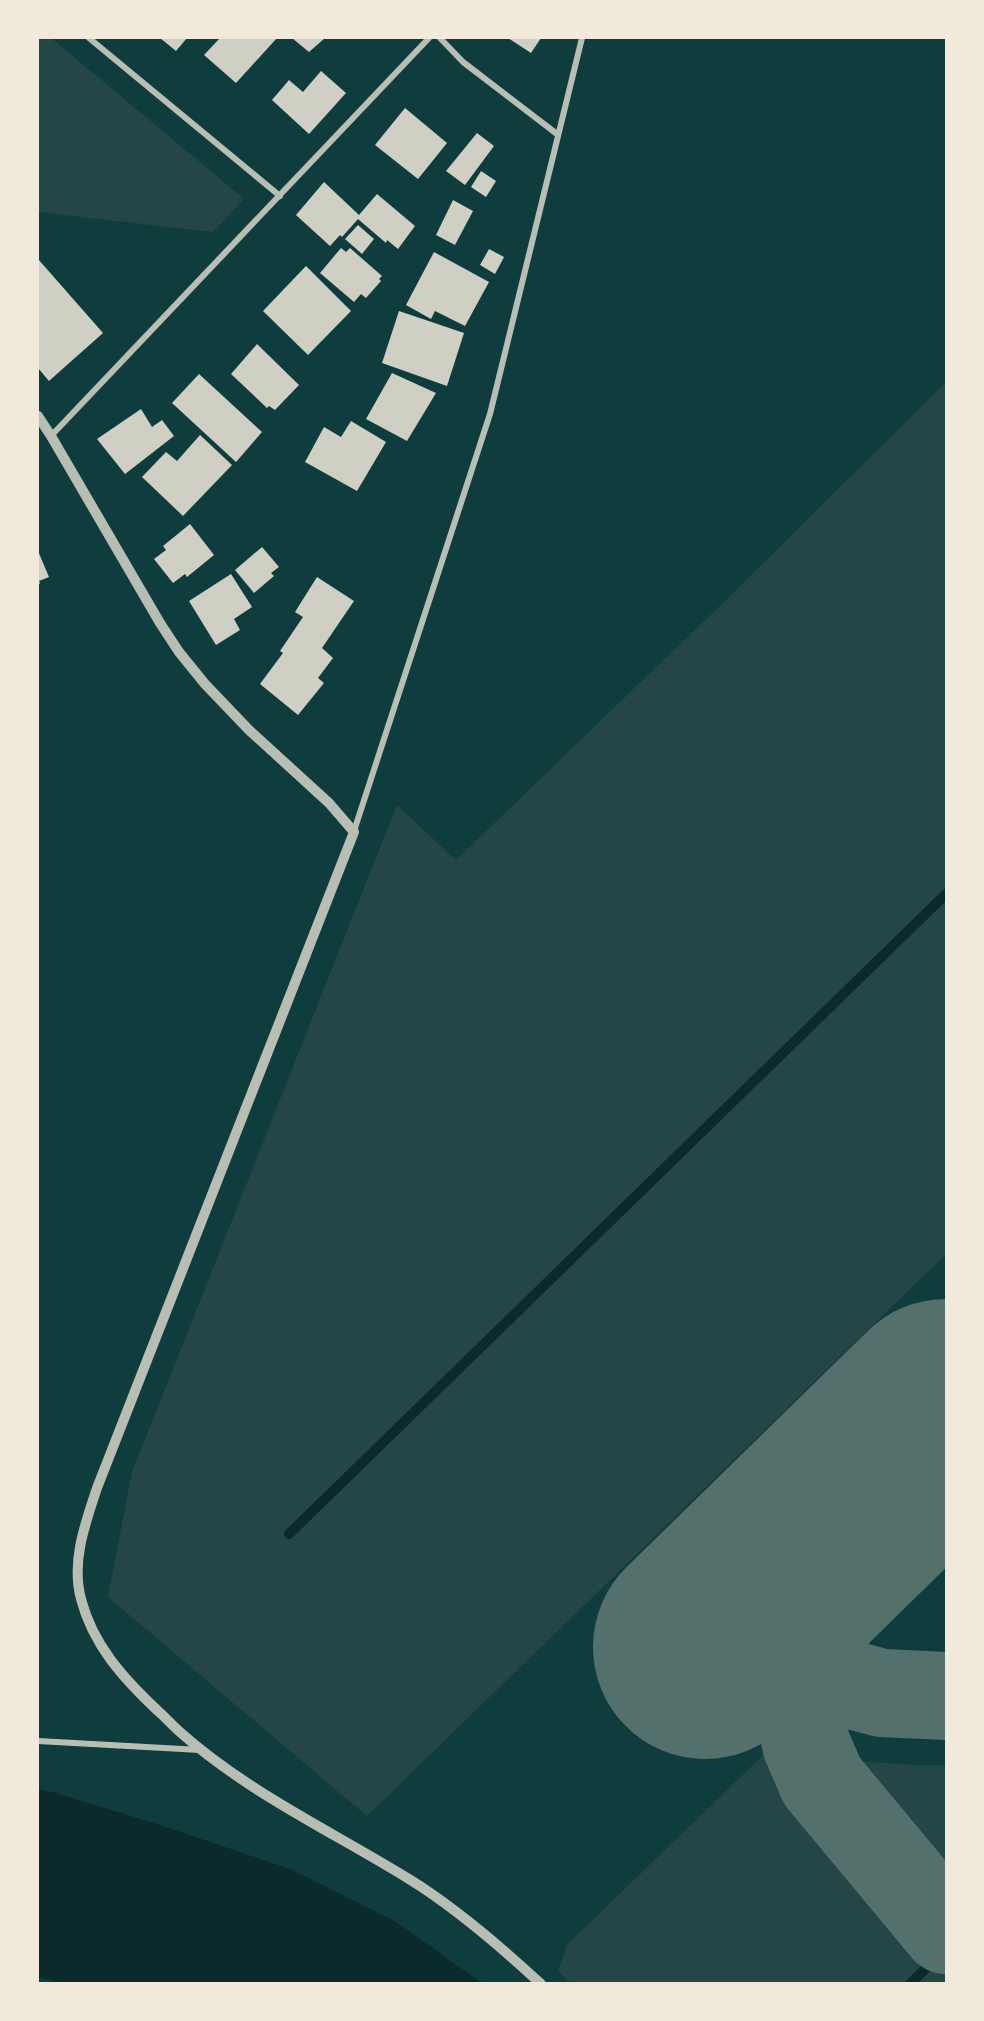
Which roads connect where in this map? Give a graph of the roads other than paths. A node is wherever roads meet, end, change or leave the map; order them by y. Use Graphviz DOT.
graph roads {
  1 [pos="89,38"];
  2 [pos="429,38"];
  3 [pos="440,38"];
  4 [pos="582,38"];
  5 [pos="557,134"];
  6 [pos="280,196"];
  7 [pos="38,416"];
  8 [pos="51,436"];
  9 [pos="354,832"];
  10 [pos="38,1741"];
  11 [pos="203,1750"];
  12 [pos="541,1983"];
  1 -- 6 [label="street"];
  2 -- 6 [label="street"];
  3 -- 5 [label="street"];
  4 -- 5 [label="street"];
  5 -- 9 [label="street"];
  6 -- 8 [label="street"];
  7 -- 8 [label="street"];
  8 -- 9 [label="street"];
  9 -- 11 [label="street"];
  10 -- 11 [label="street"];
  11 -- 12 [label="street"];
}
